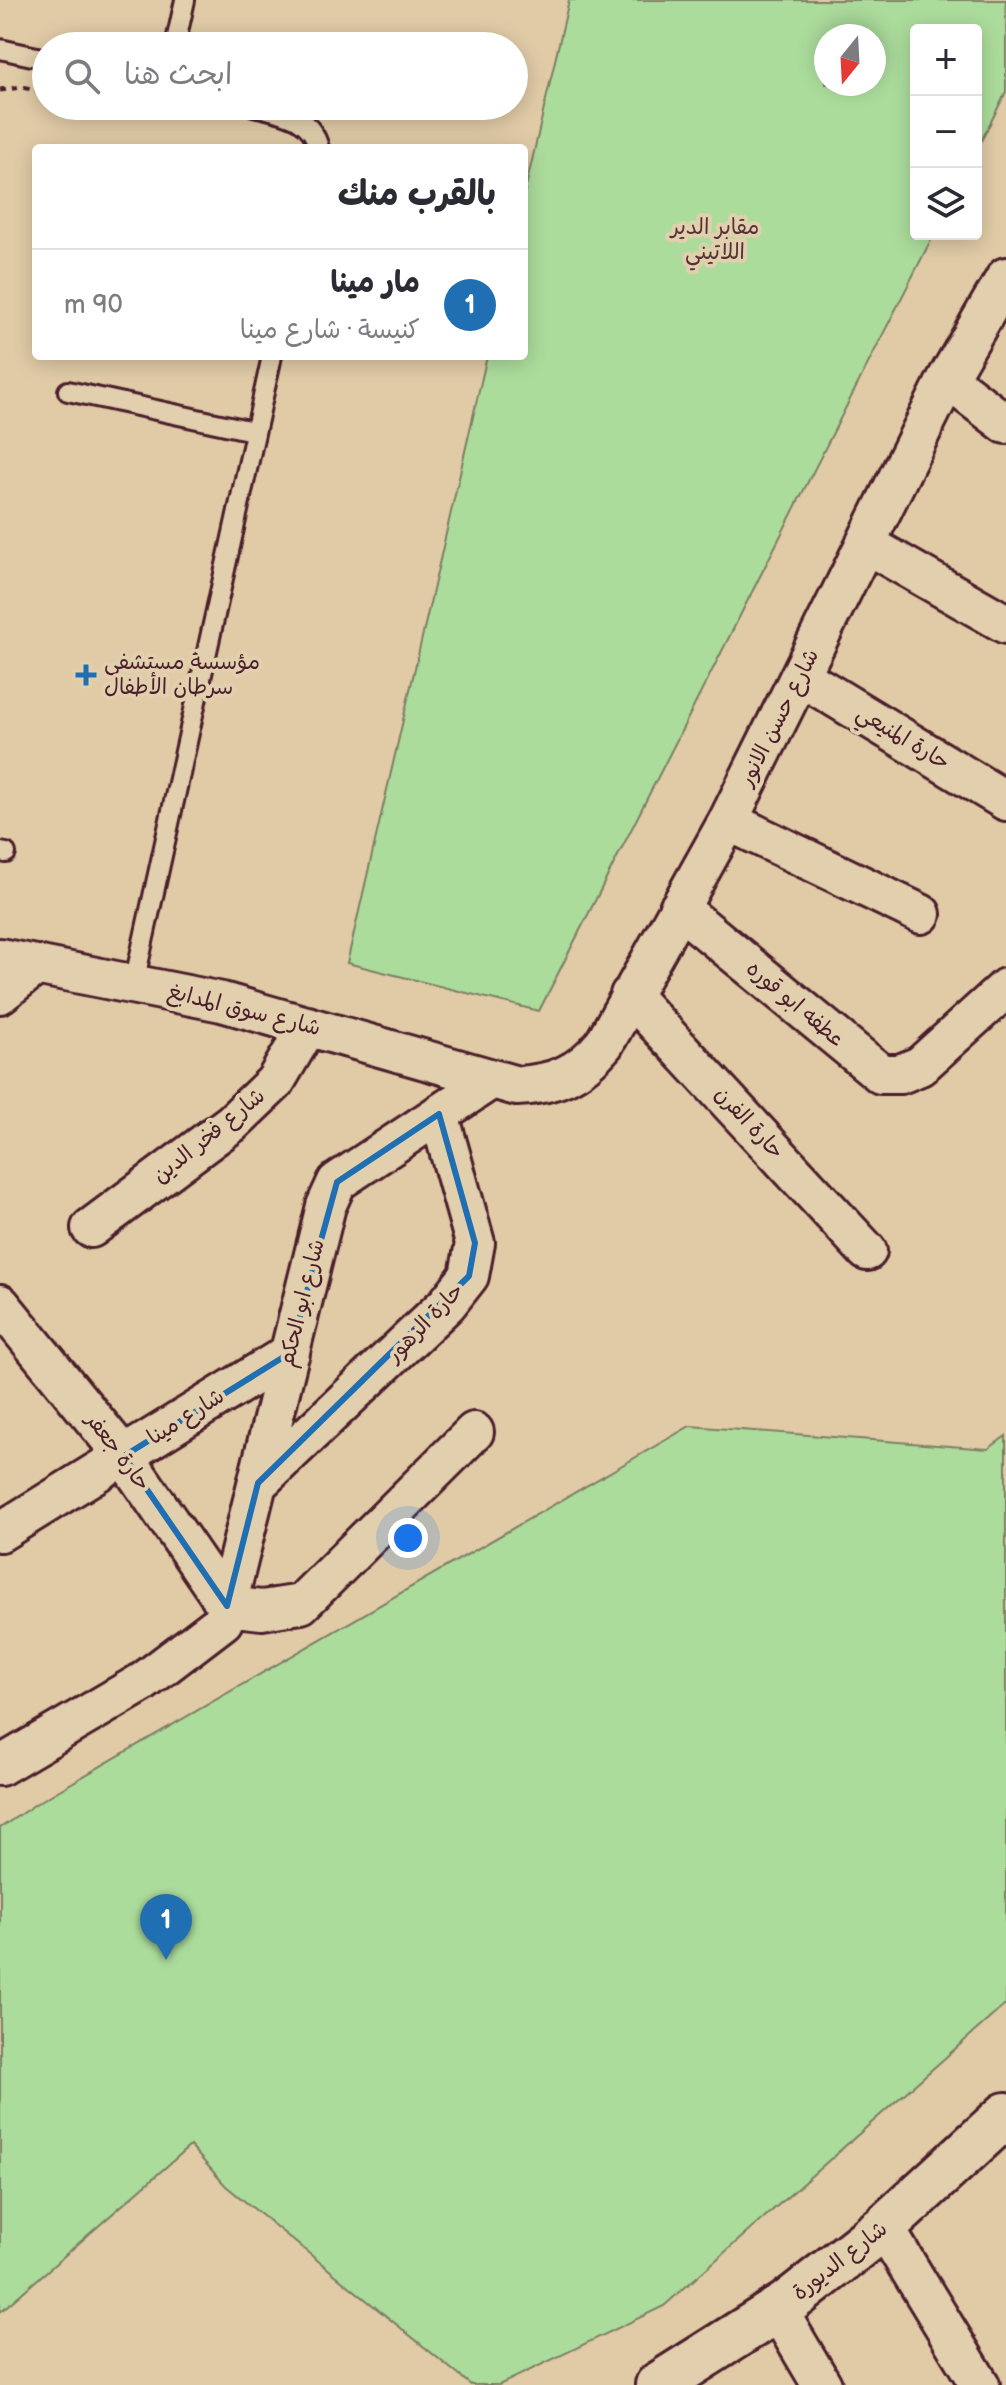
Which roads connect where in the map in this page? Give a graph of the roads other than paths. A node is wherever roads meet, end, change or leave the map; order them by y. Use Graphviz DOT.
graph roads {
  1 [pos="185,0"];
  2 [pos="178,32"];
  3 [pos="0,49"];
  4 [pos="32,56"];
  5 [pos="302,120"];
  6 [pos="318,144"];
  7 [pos="1006,277"];
  8 [pos="271,360"];
  9 [pos="947,379"];
  10 [pos="68,391"];
  11 [pos="1006,424"];
  12 [pos="253,431"];
  13 [pos="866,544"];
  14 [pos="1006,624"];
  15 [pos="800,676"];
  16 [pos="1006,801"];
  17 [pos="728,821"];
  18 [pos="679,908"];
  19 [pos="921,914"];
  20 [pos="0,958"];
  21 [pos="37,965"];
  22 [pos="134,983"];
  23 [pos="1006,988"];
  24 [pos="0,994"];
  25 [pos="630,995"];
  26 [pos="308,1026"];
  27 [pos="492,1079"];
  28 [pos="439,1114"];
  29 [pos="91,1228"];
  30 [pos="867,1251"];
  31 [pos="0,1304"];
  32 [pos="290,1353"];
  33 [pos="474,1432"];
  34 [pos="124,1456"];
  35 [pos="258,1483"];
  36 [pos="0,1532"];
  37 [pos="227,1606"];
  38 [pos="0,1766"];
  39 [pos="1006,2115"];
  40 [pos="884,2227"];
  41 [pos="777,2309"];
  42 [pos="669,2382"];
  43 [pos="822,2385"];
  44 [pos="980,2385"];
  1 -- 2 [label="lane"];
  3 -- 4 [label="lane"];
  5 -- 6 [label="lane"];
  7 -- 9 [label="street, شارع حسن الانور"];
  8 -- 12 [label="lane"];
  9 -- 11 [label="street"];
  9 -- 13 [label="street, شارع حسن الانور"];
  10 -- 12 [label="lane"];
  12 -- 22 [label="lane"];
  13 -- 14 [label="street"];
  13 -- 15 [label="street, شارع حسن الانور"];
  15 -- 16 [label="street, حارة المنيعي"];
  15 -- 17 [label="street, شارع حسن الانور"];
  17 -- 18 [label="street, شارع حسن الانور"];
  17 -- 19 [label="street"];
  18 -- 23 [label="street, عطفه ابو قوره"];
  18 -- 25 [label="street, شارع حسن الانور"];
  20 -- 21 [label="street"];
  21 -- 22 [label="street, شارع سوق المدابغ"];
  21 -- 24 [label="street"];
  22 -- 26 [label="street, شارع سوق المدابغ"];
  25 -- 27 [label="street, شارع حسن الانور"];
  25 -- 30 [label="street, حارة الفرن"];
  26 -- 27 [label="street, شارع سوق المدابغ"];
  26 -- 29 [label="street, شارع فخر الدين"];
  27 -- 28 [label="street, شارع ابو الحكم"];
  28 -- 32 [label="street, شارع ابو الحكم"];
  28 -- 35 [label="street, حارة الزهور"];
  31 -- 34 [label="street, حارة جعفر"];
  32 -- 34 [label="street, شارع مينا"];
  32 -- 35 [label="street, شارع ابو الحكم"];
  33 -- 37 [label="street"];
  34 -- 36 [label="street, شارع مينا"];
  34 -- 37 [label="street, حارة جعفر"];
  35 -- 37 [label="street, شارع ابو الحكم"];
  37 -- 38 [label="street"];
  39 -- 40 [label="street, شارع الديورة"];
  40 -- 41 [label="street, شارع الديورة"];
  40 -- 44 [label="street"];
  41 -- 42 [label="street, شارع الديورة"];
  41 -- 43 [label="street"];
}
